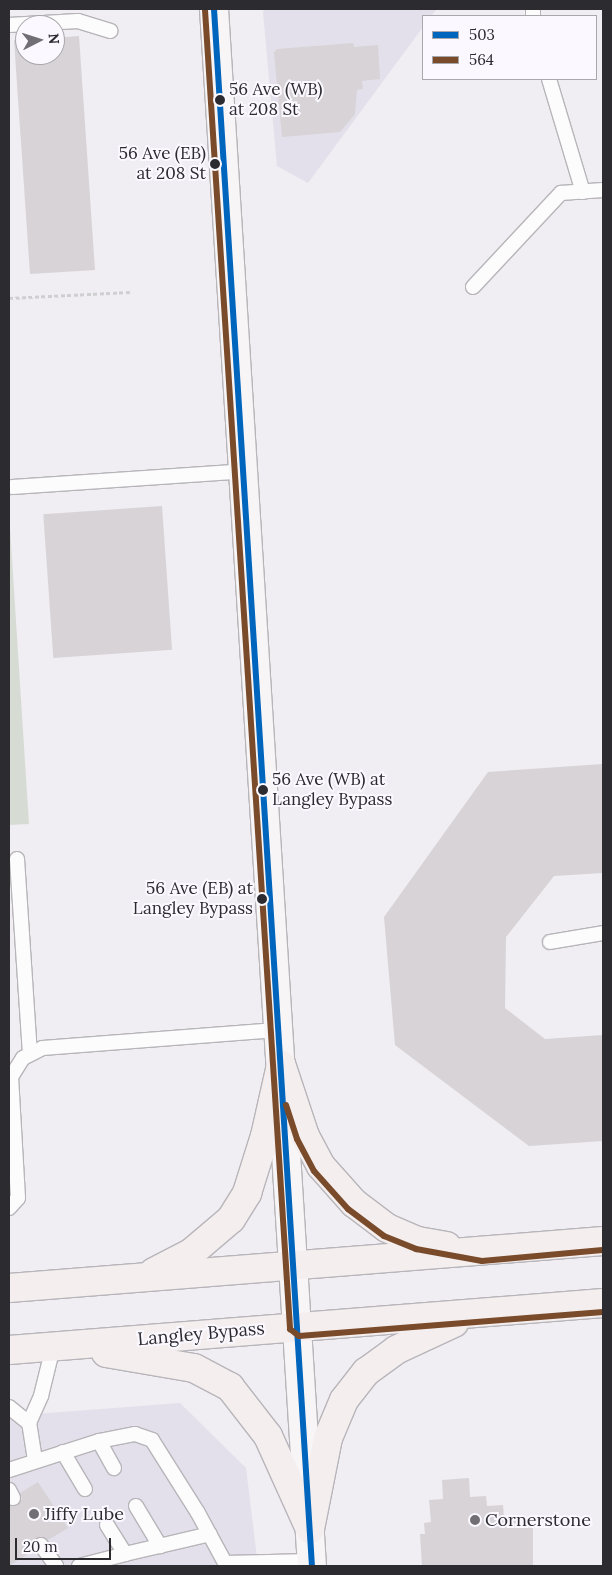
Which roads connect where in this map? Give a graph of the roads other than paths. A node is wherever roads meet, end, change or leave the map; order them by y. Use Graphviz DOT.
graph roads {
  1 [pos="214,9"];
  2 [pos="9,25"];
  3 [pos="110,31"];
  4 [pos="549,80"];
  5 [pos="603,190"];
  6 [pos="583,192"];
  7 [pos="473,287"];
  8 [pos="244,471"];
  9 [pos="12,487"];
  10 [pos="17,859"];
  11 [pos="603,933"];
  12 [pos="550,942"];
  13 [pos="279,1030"];
  14 [pos="30,1053"];
  15 [pos="281,1064"];
  16 [pos="9,1208"];
  17 [pos="603,1241"];
  18 [pos="483,1252"];
  19 [pos="294,1266"];
  20 [pos="143,1277"];
  21 [pos="9,1288"];
  22 [pos="603,1303"];
  23 [pos="484,1312"];
  24 [pos="298,1326"];
  25 [pos="57,1347"];
  26 [pos="9,1350"];
  27 [pos="9,1407"];
  28 [pos="29,1422"];
  29 [pos="99,1441"];
  30 [pos="63,1452"];
  31 [pos="35,1460"];
  32 [pos="114,1468"];
  33 [pos="9,1470"];
  34 [pos="85,1489"];
  35 [pos="136,1506"];
  36 [pos="107,1525"];
  37 [pos="310,1529"];
  38 [pos="210,1534"];
  39 [pos="41,1545"];
  40 [pos="160,1546"];
  41 [pos="125,1554"];
  42 [pos="312,1564"];
  43 [pos="56,1566"];
  44 [pos="79,1566"];
  1 -- 8 [label="main road"];
  2 -- 3 [label="lane"];
  4 -- 6 [label="lane"];
  5 -- 6 [label="lane"];
  6 -- 7 [label="lane"];
  8 -- 9 [label="lane"];
  8 -- 13 [label="main road"];
  10 -- 14 [label="lane"];
  11 -- 12 [label="lane"];
  13 -- 14 [label="lane"];
  13 -- 15 [label="main road"];
  14 -- 16 [label="lane"];
  15 -- 18 [label="main road"];
  15 -- 19 [label="main road"];
  15 -- 20 [label="main road"];
  17 -- 18 [label="main road"];
  18 -- 19 [label="main road"];
  19 -- 20 [label="main road"];
  19 -- 24 [label="main road"];
  20 -- 21 [label="main road"];
  22 -- 23 [label="main road, Langley Bypass"];
  23 -- 24 [label="main road, Langley Bypass"];
  23 -- 37 [label="main road"];
  24 -- 25 [label="main road, Langley Bypass"];
  24 -- 37 [label="main road"];
  25 -- 26 [label="main road, Langley Bypass"];
  25 -- 28 [label="lane"];
  25 -- 37 [label="main road"];
  27 -- 28 [label="lane"];
  28 -- 31 [label="lane"];
  29 -- 30 [label="lane"];
  29 -- 32 [label="lane"];
  29 -- 38 [label="lane"];
  30 -- 31 [label="lane"];
  30 -- 34 [label="lane"];
  31 -- 33 [label="lane"];
  35 -- 40 [label="lane"];
  36 -- 41 [label="lane"];
  37 -- 42 [label="main road"];
  38 -- 40 [label="lane"];
  38 -- 42 [label="lane"];
  39 -- 43 [label="lane"];
  40 -- 41 [label="lane"];
  41 -- 44 [label="lane"];
}
